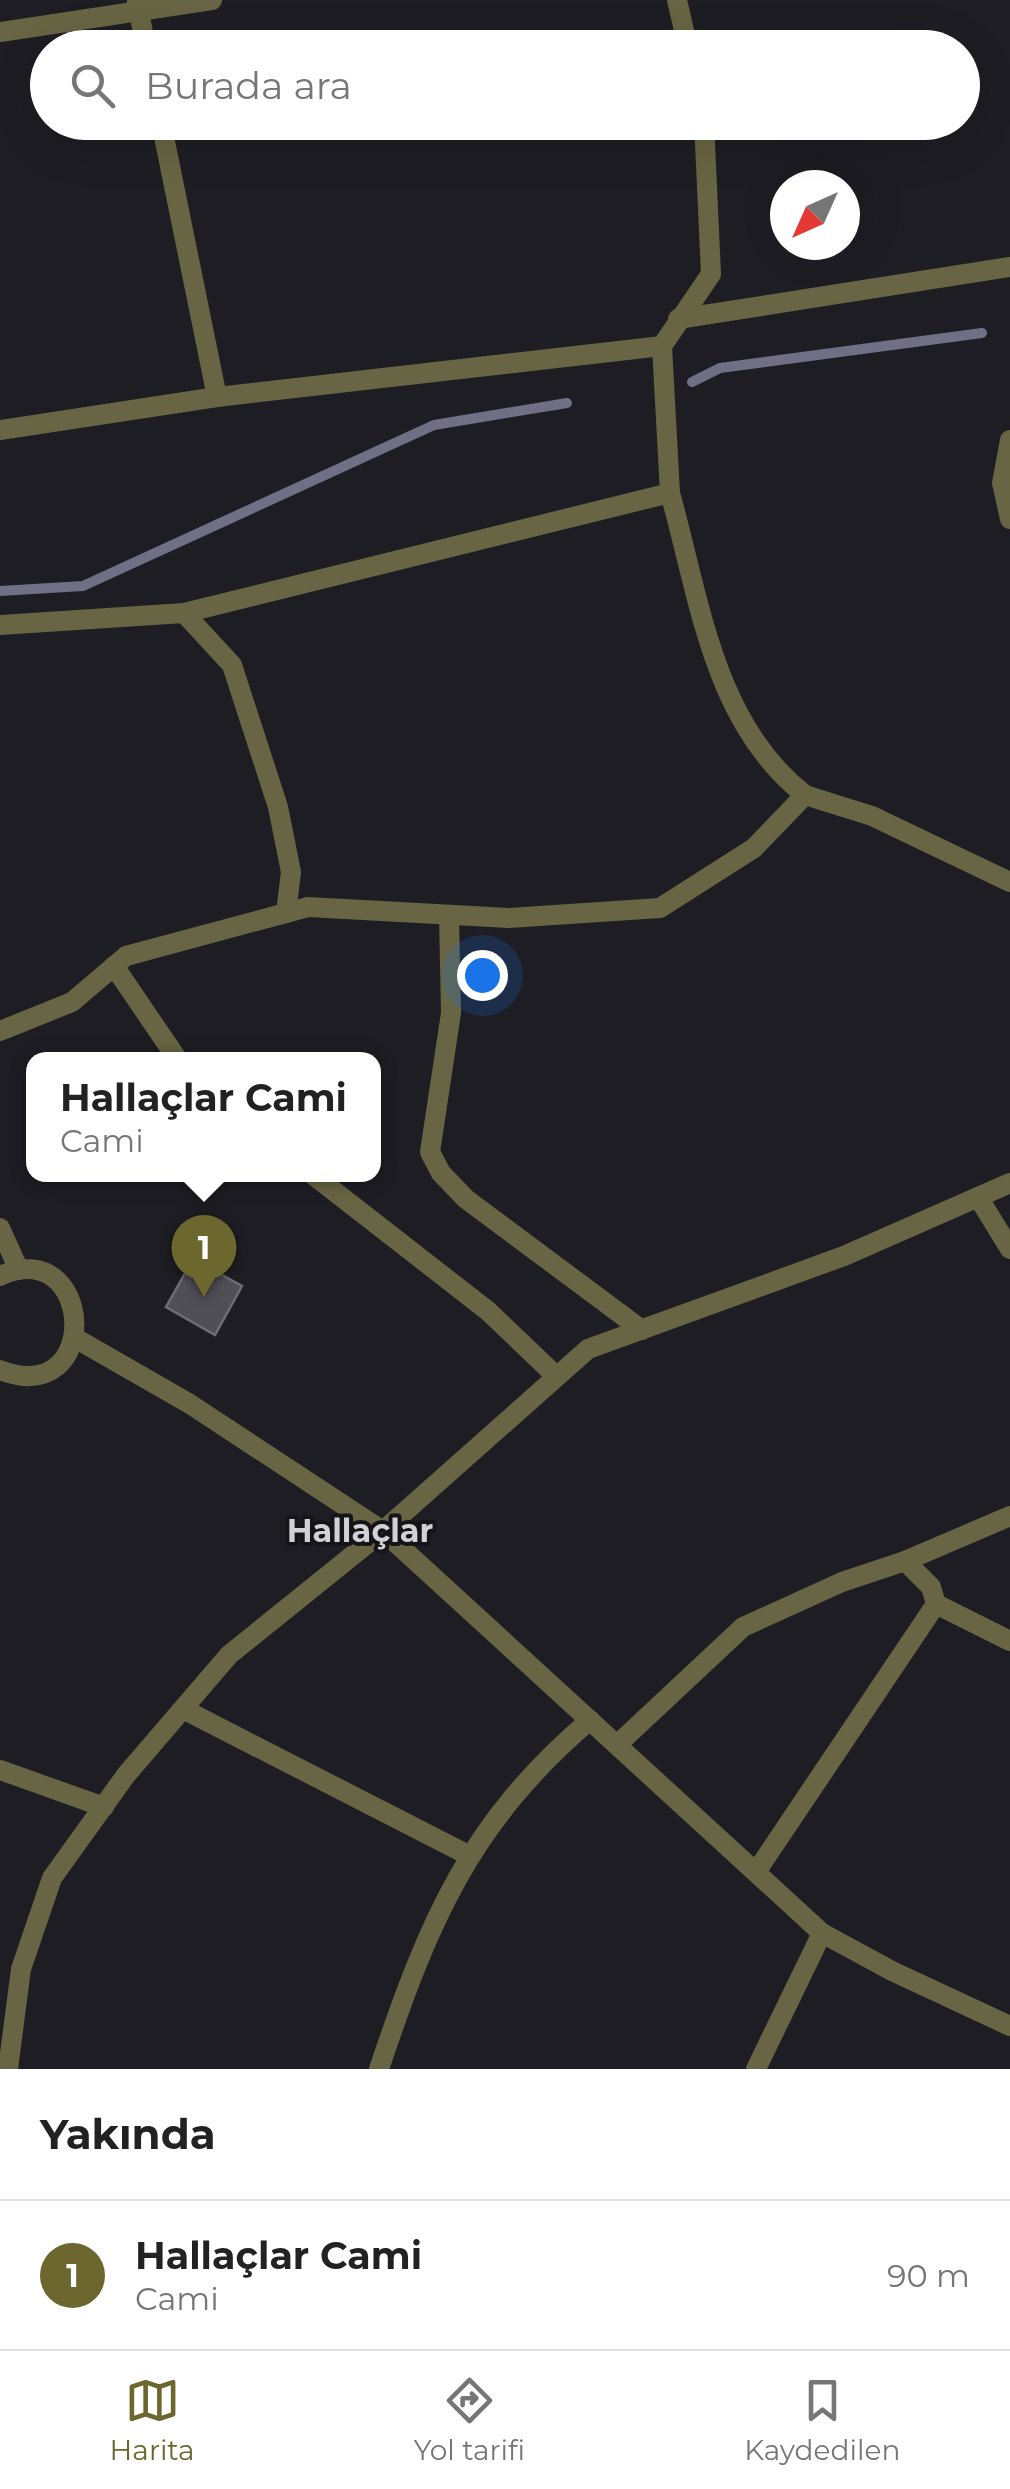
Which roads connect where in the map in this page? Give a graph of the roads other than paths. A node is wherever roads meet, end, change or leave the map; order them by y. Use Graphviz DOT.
graph roads {
  1 [pos="212,0"];
  2 [pos="677,0"];
  3 [pos="138,6"];
  4 [pos="684,30"];
  5 [pos="0,32"];
  6 [pos="165,140"];
  7 [pos="705,140"];
  8 [pos="1010,268"];
  9 [pos="678,319"];
  10 [pos="662,346"];
  11 [pos="217,397"];
  12 [pos="0,430"];
  13 [pos="1010,440"];
  14 [pos="670,493"];
  15 [pos="1010,520"];
  16 [pos="184,613"];
  17 [pos="0,625"];
  18 [pos="805,796"];
  19 [pos="1010,882"];
  20 [pos="286,913"];
  21 [pos="450,915"];
  22 [pos="114,966"];
  23 [pos="0,1031"];
  24 [pos="173,1052"];
  25 [pos="322,1182"];
  26 [pos="1010,1182"];
  27 [pos="978,1197"];
  28 [pos="0,1228"];
  29 [pos="1010,1250"];
  30 [pos="9,1273"];
  31 [pos="642,1330"];
  32 [pos="75,1338"];
  33 [pos="0,1371"];
  34 [pos="555,1376"];
  35 [pos="1010,1516"];
  36 [pos="383,1531"];
  37 [pos="905,1561"];
  38 [pos="936,1604"];
  39 [pos="1010,1642"];
  40 [pos="183,1709"];
  41 [pos="590,1720"];
  42 [pos="618,1744"];
  43 [pos="0,1770"];
  44 [pos="104,1806"];
  45 [pos="468,1855"];
  46 [pos="756,1872"];
  47 [pos="822,1932"];
  48 [pos="1010,2026"];
  49 [pos="8,2069"];
  50 [pos="379,2069"];
  51 [pos="756,2069"];
  1 -- 3 [label="street"];
  2 -- 4 [label="street"];
  3 -- 5 [label="street"];
  6 -- 11 [label="street"];
  7 -- 9 [label="street"];
  8 -- 9 [label="street"];
  9 -- 10 [label="street"];
  10 -- 11 [label="street"];
  10 -- 14 [label="street"];
  11 -- 12 [label="street"];
  13 -- 15 [label="street"];
  14 -- 16 [label="street"];
  14 -- 18 [label="street"];
  16 -- 17 [label="street"];
  16 -- 20 [label="street"];
  18 -- 19 [label="street"];
  18 -- 21 [label="street"];
  20 -- 21 [label="street"];
  20 -- 22 [label="street"];
  21 -- 31 [label="street"];
  22 -- 23 [label="street"];
  22 -- 24 [label="street"];
  25 -- 34 [label="street"];
  26 -- 27 [label="street"];
  27 -- 29 [label="street"];
  27 -- 31 [label="street"];
  28 -- 30 [label="street"];
  30 -- 32 [label="street"];
  31 -- 34 [label="street"];
  32 -- 33 [label="street"];
  32 -- 36 [label="street"];
  34 -- 36 [label="street"];
  35 -- 37 [label="street"];
  36 -- 40 [label="street"];
  36 -- 41 [label="street"];
  37 -- 38 [label="street"];
  37 -- 42 [label="street"];
  38 -- 39 [label="street"];
  38 -- 46 [label="street"];
  40 -- 44 [label="street"];
  40 -- 45 [label="street"];
  41 -- 42 [label="street"];
  41 -- 45 [label="street"];
  42 -- 46 [label="street"];
  43 -- 44 [label="street"];
  44 -- 49 [label="street"];
  45 -- 50 [label="street"];
  46 -- 47 [label="street"];
  47 -- 48 [label="street"];
  47 -- 51 [label="street"];
}
